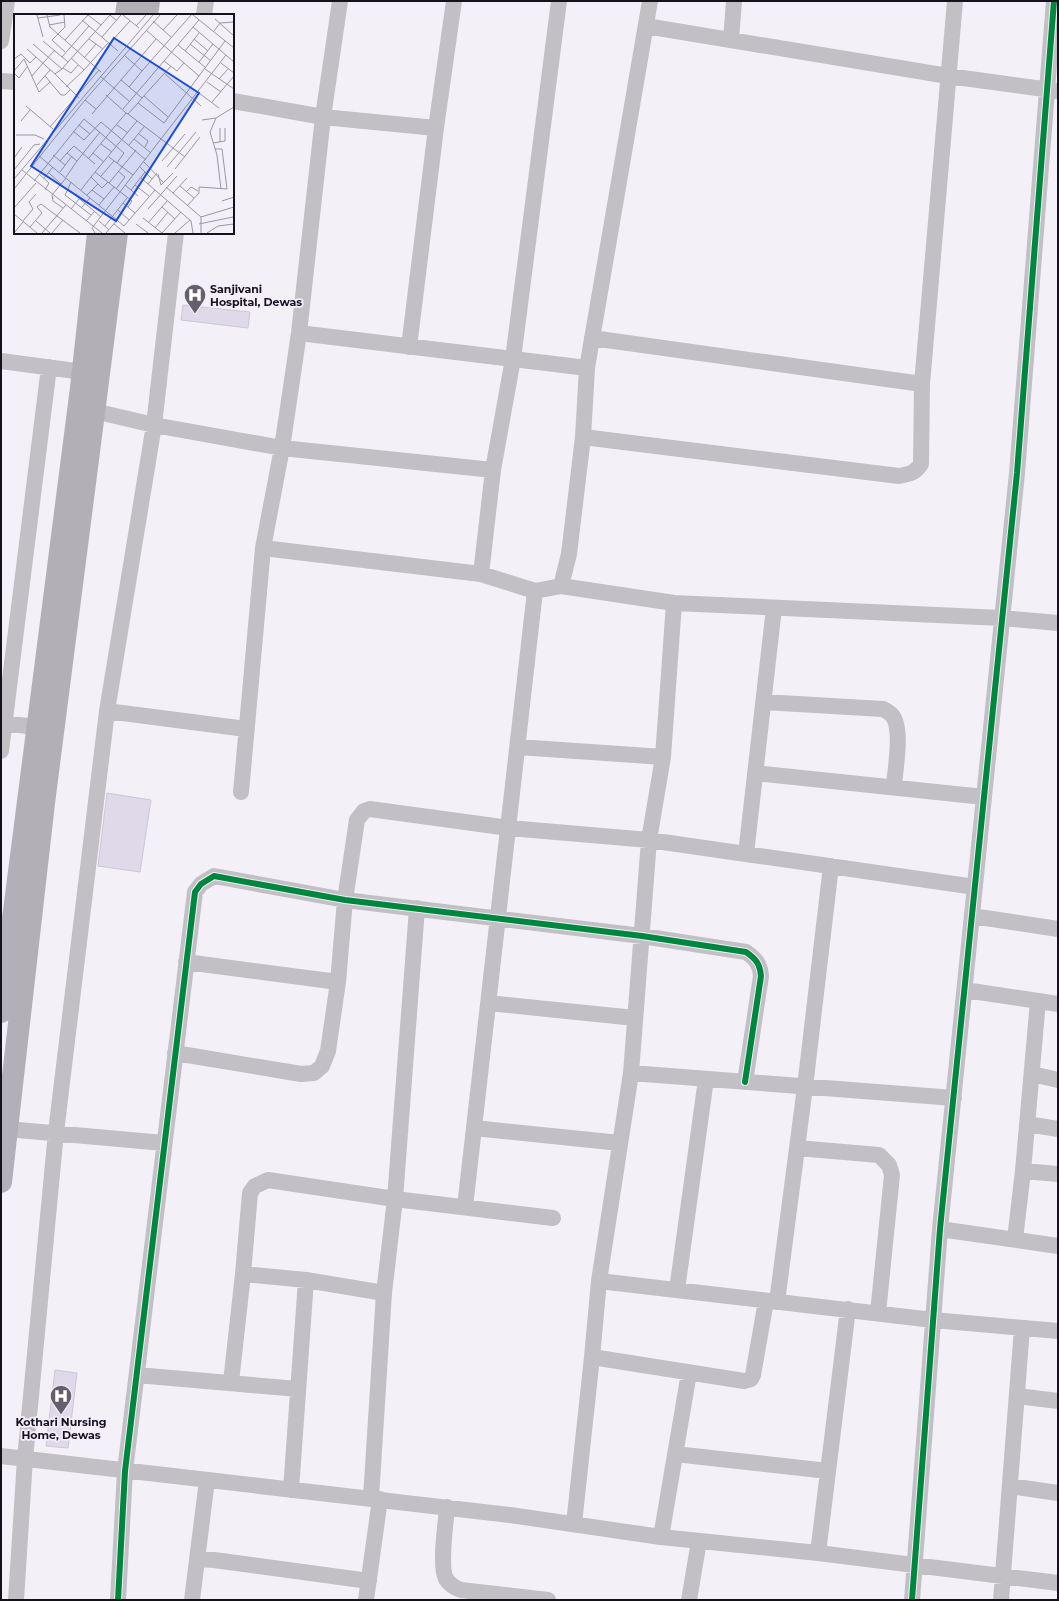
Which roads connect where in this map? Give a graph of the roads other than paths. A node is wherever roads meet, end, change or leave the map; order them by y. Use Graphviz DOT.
graph roads {
  1 [pos="7,1"];
  2 [pos="128,1"];
  3 [pos="149,1"];
  4 [pos="206,1"];
  5 [pos="340,1"];
  6 [pos="454,1"];
  7 [pos="559,1"];
  8 [pos="650,1"];
  9 [pos="734,1"];
  10 [pos="955,1"];
  11 [pos="1054,1"];
  12 [pos="1058,1"];
  13 [pos="126,14"];
  14 [pos="146,14"];
  15 [pos="204,14"];
  16 [pos="646,26"];
  17 [pos="731,40"];
  18 [pos="1,41"];
  19 [pos="948,76"];
  20 [pos="1,81"];
  21 [pos="14,82"];
  22 [pos="1052,91"];
  23 [pos="234,101"];
  24 [pos="323,117"];
  25 [pos="436,128"];
  26 [pos="98,234"];
  27 [pos="117,234"];
  28 [pos="176,234"];
  29 [pos="299,333"];
  30 [pos="592,338"];
  31 [pos="409,346"];
  32 [pos="513,359"];
  33 [pos="1,361"];
  34 [pos="49,367"];
  35 [pos="587,368"];
  36 [pos="83,372"];
  37 [pos="922,384"];
  38 [pos="94,411"];
  39 [pos="154,425"];
  40 [pos="583,437"];
  41 [pos="282,448"];
  42 [pos="493,470"];
  43 [pos="262,548"];
  44 [pos="481,574"];
  45 [pos="561,586"];
  46 [pos="535,591"];
  47 [pos="674,603"];
  48 [pos="774,608"];
  49 [pos="1002,618"];
  50 [pos="1058,623"];
  51 [pos="763,702"];
  52 [pos="107,711"];
  53 [pos="3,723"];
  54 [pos="37,727"];
  55 [pos="246,729"];
  56 [pos="518,747"];
  57 [pos="1,751"];
  58 [pos="663,757"];
  59 [pos="755,773"];
  60 [pos="894,787"];
  61 [pos="241,792"];
  62 [pos="984,796"];
  63 [pos="509,828"];
  64 [pos="649,840"];
  65 [pos="746,854"];
  66 [pos="831,866"];
  67 [pos="975,887"];
  68 [pos="345,900"];
  69 [pos="416,908"];
  70 [pos="972,916"];
  71 [pos="498,919"];
  72 [pos="1058,929"];
  73 [pos="642,936"];
  74 [pos="186,962"];
  75 [pos="338,982"];
  76 [pos="964,990"];
  77 [pos="1038,1001"];
  78 [pos="488,1004"];
  79 [pos="1058,1004"];
  80 [pos="1,1012"];
  81 [pos="635,1018"];
  82 [pos="175,1053"];
  83 [pos="631,1073"];
  84 [pos="1032,1074"];
  85 [pos="706,1079"];
  86 [pos="1058,1080"];
  87 [pos="745,1082"];
  88 [pos="805,1087"];
  89 [pos="954,1098"];
  90 [pos="1027,1124"];
  91 [pos="474,1128"];
  92 [pos="7,1129"];
  93 [pos="1058,1129"];
  94 [pos="56,1132"];
  95 [pos="164,1143"];
  96 [pos="620,1144"];
  97 [pos="797,1148"];
  98 [pos="1023,1171"];
  99 [pos="1058,1174"];
  100 [pos="1,1182"];
  101 [pos="395,1199"];
  102 [pos="465,1208"];
  103 [pos="553,1218"];
  104 [pos="940,1229"];
  105 [pos="1015,1239"];
  106 [pos="1058,1246"];
  107 [pos="243,1274"];
  108 [pos="306,1280"];
  109 [pos="599,1281"];
  110 [pos="676,1290"];
  111 [pos="384,1293"];
  112 [pos="772,1301"];
  113 [pos="848,1309"];
  114 [pos="878,1313"];
  115 [pos="933,1320"];
  116 [pos="1022,1328"];
  117 [pos="1058,1330"];
  118 [pos="592,1357"];
  119 [pos="689,1373"];
  120 [pos="137,1376"];
  121 [pos="230,1382"];
  122 [pos="298,1389"];
  123 [pos="1017,1396"];
  124 [pos="1058,1401"];
  125 [pos="675,1454"];
  126 [pos="1,1456"];
  127 [pos="25,1459"];
  128 [pos="125,1471"];
  129 [pos="828,1471"];
  130 [pos="207,1480"];
  131 [pos="1010,1486"];
  132 [pos="291,1490"];
  133 [pos="1058,1493"];
  134 [pos="375,1499"];
  135 [pos="447,1507"];
  136 [pos="574,1524"];
  137 [pos="661,1538"];
  138 [pos="699,1541"];
  139 [pos="818,1553"];
  140 [pos="197,1559"];
  141 [pos="915,1566"];
  142 [pos="1003,1577"];
  143 [pos="369,1581"];
  144 [pos="1058,1583"];
  145 [pos="452,1594"];
  146 [pos="16,1600"];
  147 [pos="118,1600"];
  148 [pos="192,1600"];
  149 [pos="366,1600"];
  150 [pos="548,1600"];
  151 [pos="689,1600"];
  152 [pos="912,1600"];
  153 [pos="1002,1600"];
  1 -- 18 [label="street"];
  2 -- 13 [label="main road"];
  3 -- 14 [label="main road"];
  4 -- 15 [label="street"];
  5 -- 24 [label="street"];
  6 -- 25 [label="street"];
  7 -- 32 [label="street"];
  8 -- 16 [label="street"];
  9 -- 17 [label="street"];
  10 -- 19 [label="street"];
  11 -- 12 [label="street"];
  11 -- 22 [label="street"];
  16 -- 17 [label="street"];
  16 -- 30 [label="street"];
  17 -- 19 [label="street"];
  19 -- 22 [label="street"];
  19 -- 37 [label="street"];
  20 -- 21 [label="street"];
  22 -- 49 [label="street"];
  23 -- 24 [label="street"];
  24 -- 25 [label="street"];
  24 -- 29 [label="street"];
  25 -- 31 [label="street"];
  26 -- 36 [label="main road"];
  27 -- 38 [label="main road"];
  28 -- 39 [label="street"];
  29 -- 31 [label="street"];
  29 -- 41 [label="street"];
  30 -- 35 [label="street"];
  30 -- 37 [label="street"];
  31 -- 32 [label="street"];
  32 -- 35 [label="street"];
  32 -- 42 [label="street"];
  33 -- 34 [label="street"];
  34 -- 36 [label="street"];
  34 -- 53 [label="street"];
  35 -- 40 [label="street"];
  36 -- 54 [label="main road"];
  37 -- 40 [label="street"];
  38 -- 39 [label="street"];
  38 -- 92 [label="main road"];
  39 -- 41 [label="street"];
  39 -- 52 [label="street"];
  40 -- 45 [label="street"];
  41 -- 42 [label="street"];
  41 -- 43 [label="street"];
  42 -- 44 [label="street"];
  43 -- 44 [label="street"];
  43 -- 55 [label="street"];
  44 -- 46 [label="street"];
  45 -- 46 [label="street"];
  45 -- 47 [label="street"];
  46 -- 56 [label="street"];
  47 -- 48 [label="street"];
  47 -- 58 [label="street"];
  48 -- 49 [label="street"];
  48 -- 51 [label="street"];
  49 -- 50 [label="street"];
  49 -- 62 [label="street"];
  51 -- 59 [label="street"];
  51 -- 60 [label="street"];
  52 -- 55 [label="street"];
  52 -- 94 [label="street"];
  53 -- 54 [label="street"];
  53 -- 57 [label="street"];
  54 -- 80 [label="main road"];
  55 -- 61 [label="street"];
  56 -- 58 [label="street"];
  56 -- 63 [label="street"];
  58 -- 64 [label="street"];
  59 -- 60 [label="street"];
  59 -- 65 [label="street"];
  60 -- 62 [label="street"];
  62 -- 67 [label="street"];
  63 -- 64 [label="street"];
  63 -- 68 [label="street"];
  63 -- 71 [label="street"];
  64 -- 65 [label="street"];
  64 -- 73 [label="street"];
  65 -- 66 [label="street"];
  66 -- 67 [label="street"];
  66 -- 88 [label="street"];
  67 -- 70 [label="street"];
  68 -- 69 [label="street"];
  68 -- 74 [label="street"];
  68 -- 75 [label="street"];
  69 -- 71 [label="street"];
  69 -- 101 [label="street"];
  70 -- 72 [label="street"];
  70 -- 76 [label="street"];
  71 -- 73 [label="street"];
  71 -- 78 [label="street"];
  73 -- 81 [label="street"];
  73 -- 87 [label="street"];
  74 -- 75 [label="street"];
  74 -- 82 [label="street"];
  75 -- 82 [label="street"];
  76 -- 77 [label="street"];
  76 -- 89 [label="street"];
  77 -- 79 [label="street"];
  77 -- 84 [label="street"];
  78 -- 81 [label="street"];
  78 -- 91 [label="street"];
  81 -- 83 [label="street"];
  82 -- 95 [label="street"];
  83 -- 85 [label="street"];
  83 -- 96 [label="street"];
  84 -- 86 [label="street"];
  84 -- 90 [label="street"];
  85 -- 87 [label="street"];
  85 -- 110 [label="street"];
  87 -- 88 [label="street"];
  88 -- 89 [label="street"];
  88 -- 97 [label="street"];
  89 -- 104 [label="street"];
  90 -- 93 [label="street"];
  90 -- 98 [label="street"];
  91 -- 96 [label="street"];
  91 -- 102 [label="street"];
  92 -- 94 [label="street"];
  92 -- 100 [label="main road"];
  94 -- 95 [label="street"];
  94 -- 127 [label="street"];
  95 -- 120 [label="street"];
  96 -- 109 [label="street"];
  97 -- 112 [label="street"];
  97 -- 114 [label="street"];
  98 -- 99 [label="street"];
  98 -- 105 [label="street"];
  101 -- 102 [label="street"];
  101 -- 107 [label="street"];
  101 -- 111 [label="street"];
  102 -- 103 [label="street"];
  104 -- 105 [label="street"];
  104 -- 115 [label="street"];
  105 -- 106 [label="street"];
  107 -- 108 [label="street"];
  107 -- 121 [label="street"];
  108 -- 111 [label="street"];
  108 -- 122 [label="street"];
  109 -- 110 [label="street"];
  109 -- 118 [label="street"];
  110 -- 112 [label="street"];
  111 -- 134 [label="street"];
  112 -- 113 [label="street"];
  112 -- 119 [label="street"];
  113 -- 114 [label="street"];
  113 -- 129 [label="street"];
  114 -- 115 [label="street"];
  115 -- 116 [label="street"];
  115 -- 141 [label="street"];
  116 -- 117 [label="street"];
  116 -- 123 [label="street"];
  118 -- 119 [label="street"];
  118 -- 136 [label="street"];
  119 -- 125 [label="street"];
  120 -- 121 [label="street"];
  120 -- 128 [label="street"];
  121 -- 122 [label="street"];
  122 -- 132 [label="street"];
  123 -- 124 [label="street"];
  123 -- 131 [label="street"];
  125 -- 129 [label="street"];
  125 -- 137 [label="street"];
  126 -- 127 [label="street"];
  127 -- 128 [label="street"];
  127 -- 146 [label="street"];
  128 -- 130 [label="street"];
  128 -- 147 [label="street"];
  129 -- 139 [label="street"];
  130 -- 132 [label="street"];
  130 -- 140 [label="street"];
  131 -- 133 [label="street"];
  131 -- 142 [label="street"];
  132 -- 134 [label="street"];
  134 -- 135 [label="street"];
  134 -- 143 [label="street"];
  135 -- 136 [label="street"];
  135 -- 145 [label="street"];
  136 -- 137 [label="street"];
  137 -- 138 [label="street"];
  138 -- 139 [label="street"];
  138 -- 151 [label="street"];
  139 -- 141 [label="street"];
  140 -- 143 [label="street"];
  140 -- 148 [label="street"];
  141 -- 142 [label="street"];
  141 -- 152 [label="street"];
  142 -- 144 [label="street"];
  142 -- 153 [label="street"];
  143 -- 149 [label="street"];
  145 -- 150 [label="street"];
}
